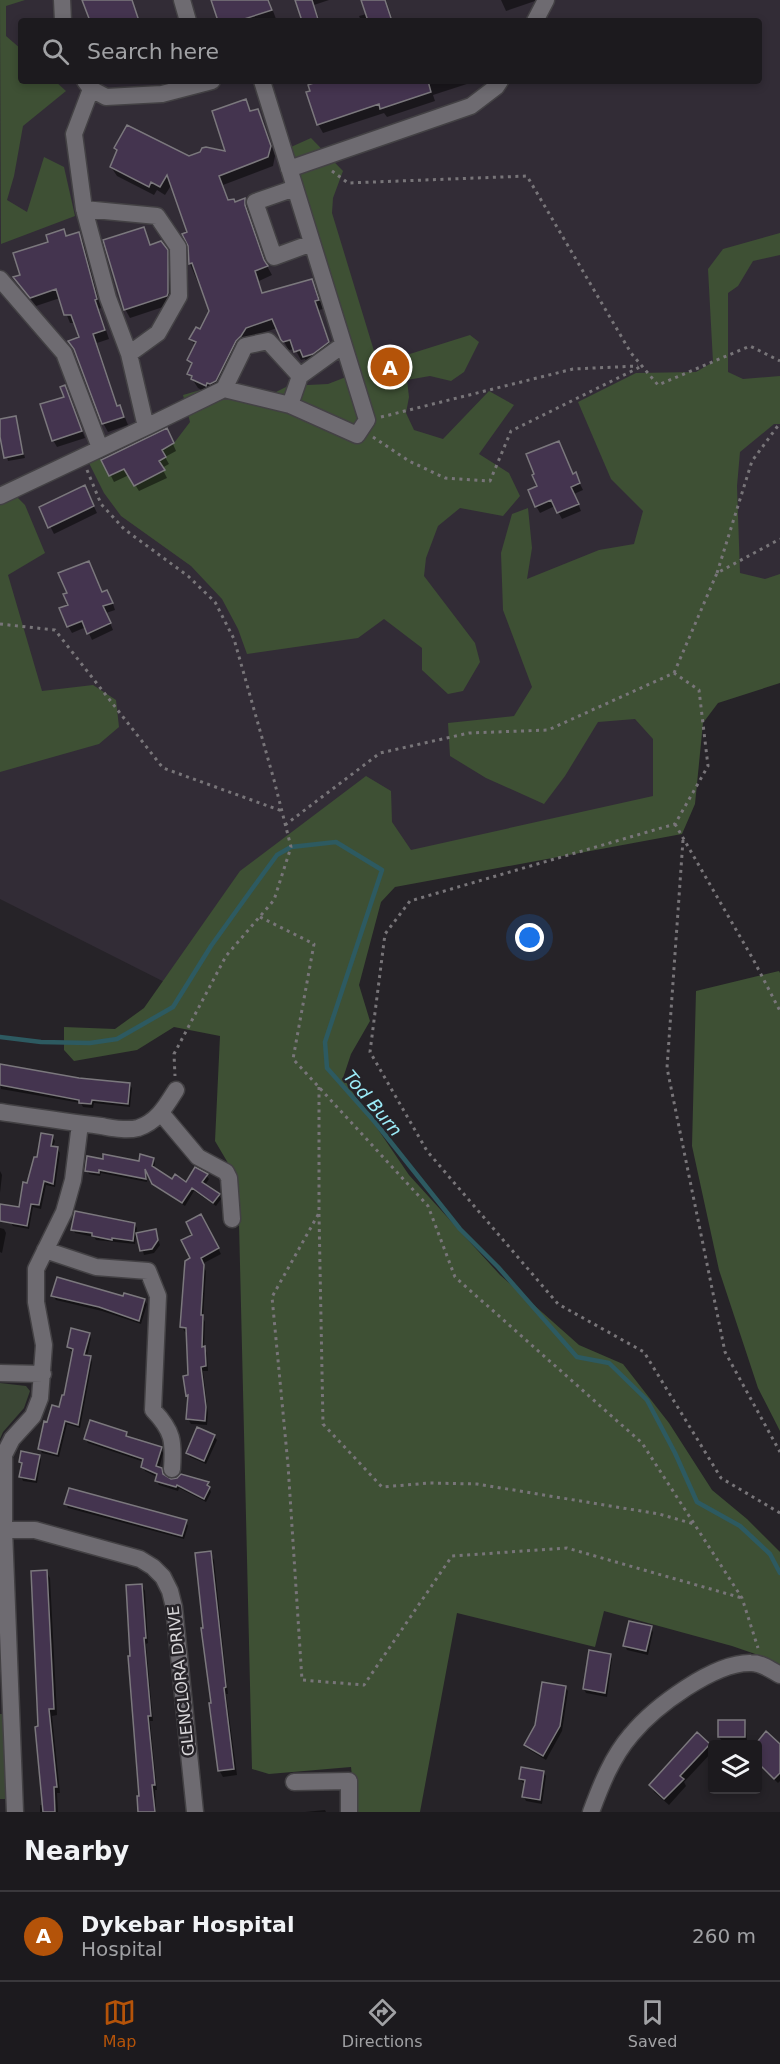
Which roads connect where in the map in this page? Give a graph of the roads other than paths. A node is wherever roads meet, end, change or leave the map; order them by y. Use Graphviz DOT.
graph roads {
  1 [pos="62,0"];
  2 [pos="182,0"];
  3 [pos="546,0"];
  4 [pos="63,18"];
  5 [pos="187,18"];
  6 [pos="537,18"];
  7 [pos="198,84"];
  8 [pos="263,84"];
  9 [pos="498,84"];
  10 [pos="88,85"];
  11 [pos="289,169"];
  12 [pos="295,188"];
  13 [pos="84,209"];
  14 [pos="312,243"];
  15 [pos="0,279"];
  16 [pos="344,345"];
  17 [pos="129,354"];
  18 [pos="300,376"];
  19 [pos="224,389"];
  20 [pos="290,405"];
  21 [pos="146,427"];
  22 [pos="100,448"];
  23 [pos="0,496"];
  24 [pos="176,1090"];
  25 [pos="0,1112"];
  26 [pos="161,1113"];
  27 [pos="80,1124"];
  28 [pos="231,1219"];
  29 [pos="45,1250"];
  30 [pos="0,1372"];
  31 [pos="43,1374"];
  32 [pos="172,1469"];
  33 [pos="4,1530"];
  34 [pos="780,1676"];
  35 [pos="294,1782"];
  36 [pos="15,1812"];
  37 [pos="195,1812"];
  38 [pos="349,1812"];
  39 [pos="591,1812"];
  1 -- 4 [label="street"];
  2 -- 5 [label="street"];
  3 -- 6 [label="street"];
  7 -- 10 [label="street"];
  8 -- 11 [label="street"];
  9 -- 11 [label="street"];
  10 -- 13 [label="street"];
  11 -- 12 [label="street"];
  12 -- 14 [label="street"];
  12 -- 14 [label="street"];
  13 -- 17 [label="street"];
  13 -- 17 [label="street"];
  14 -- 16 [label="street"];
  15 -- 22 [label="street"];
  16 -- 18 [label="street"];
  16 -- 20 [label="street"];
  17 -- 21 [label="street"];
  18 -- 19 [label="street"];
  18 -- 20 [label="street"];
  19 -- 20 [label="street"];
  19 -- 21 [label="street"];
  21 -- 22 [label="street"];
  22 -- 23 [label="street"];
  24 -- 26 [label="street"];
  25 -- 27 [label="street"];
  26 -- 27 [label="street"];
  26 -- 28 [label="street"];
  27 -- 29 [label="street"];
  29 -- 31 [label="street"];
  29 -- 32 [label="street"];
  30 -- 31 [label="street"];
  31 -- 33 [label="street"];
  33 -- 36 [label="street"];
  33 -- 37 [label="street, GLENCLORA DRIVE"];
  34 -- 39 [label="street"];
  35 -- 38 [label="street"];
}
